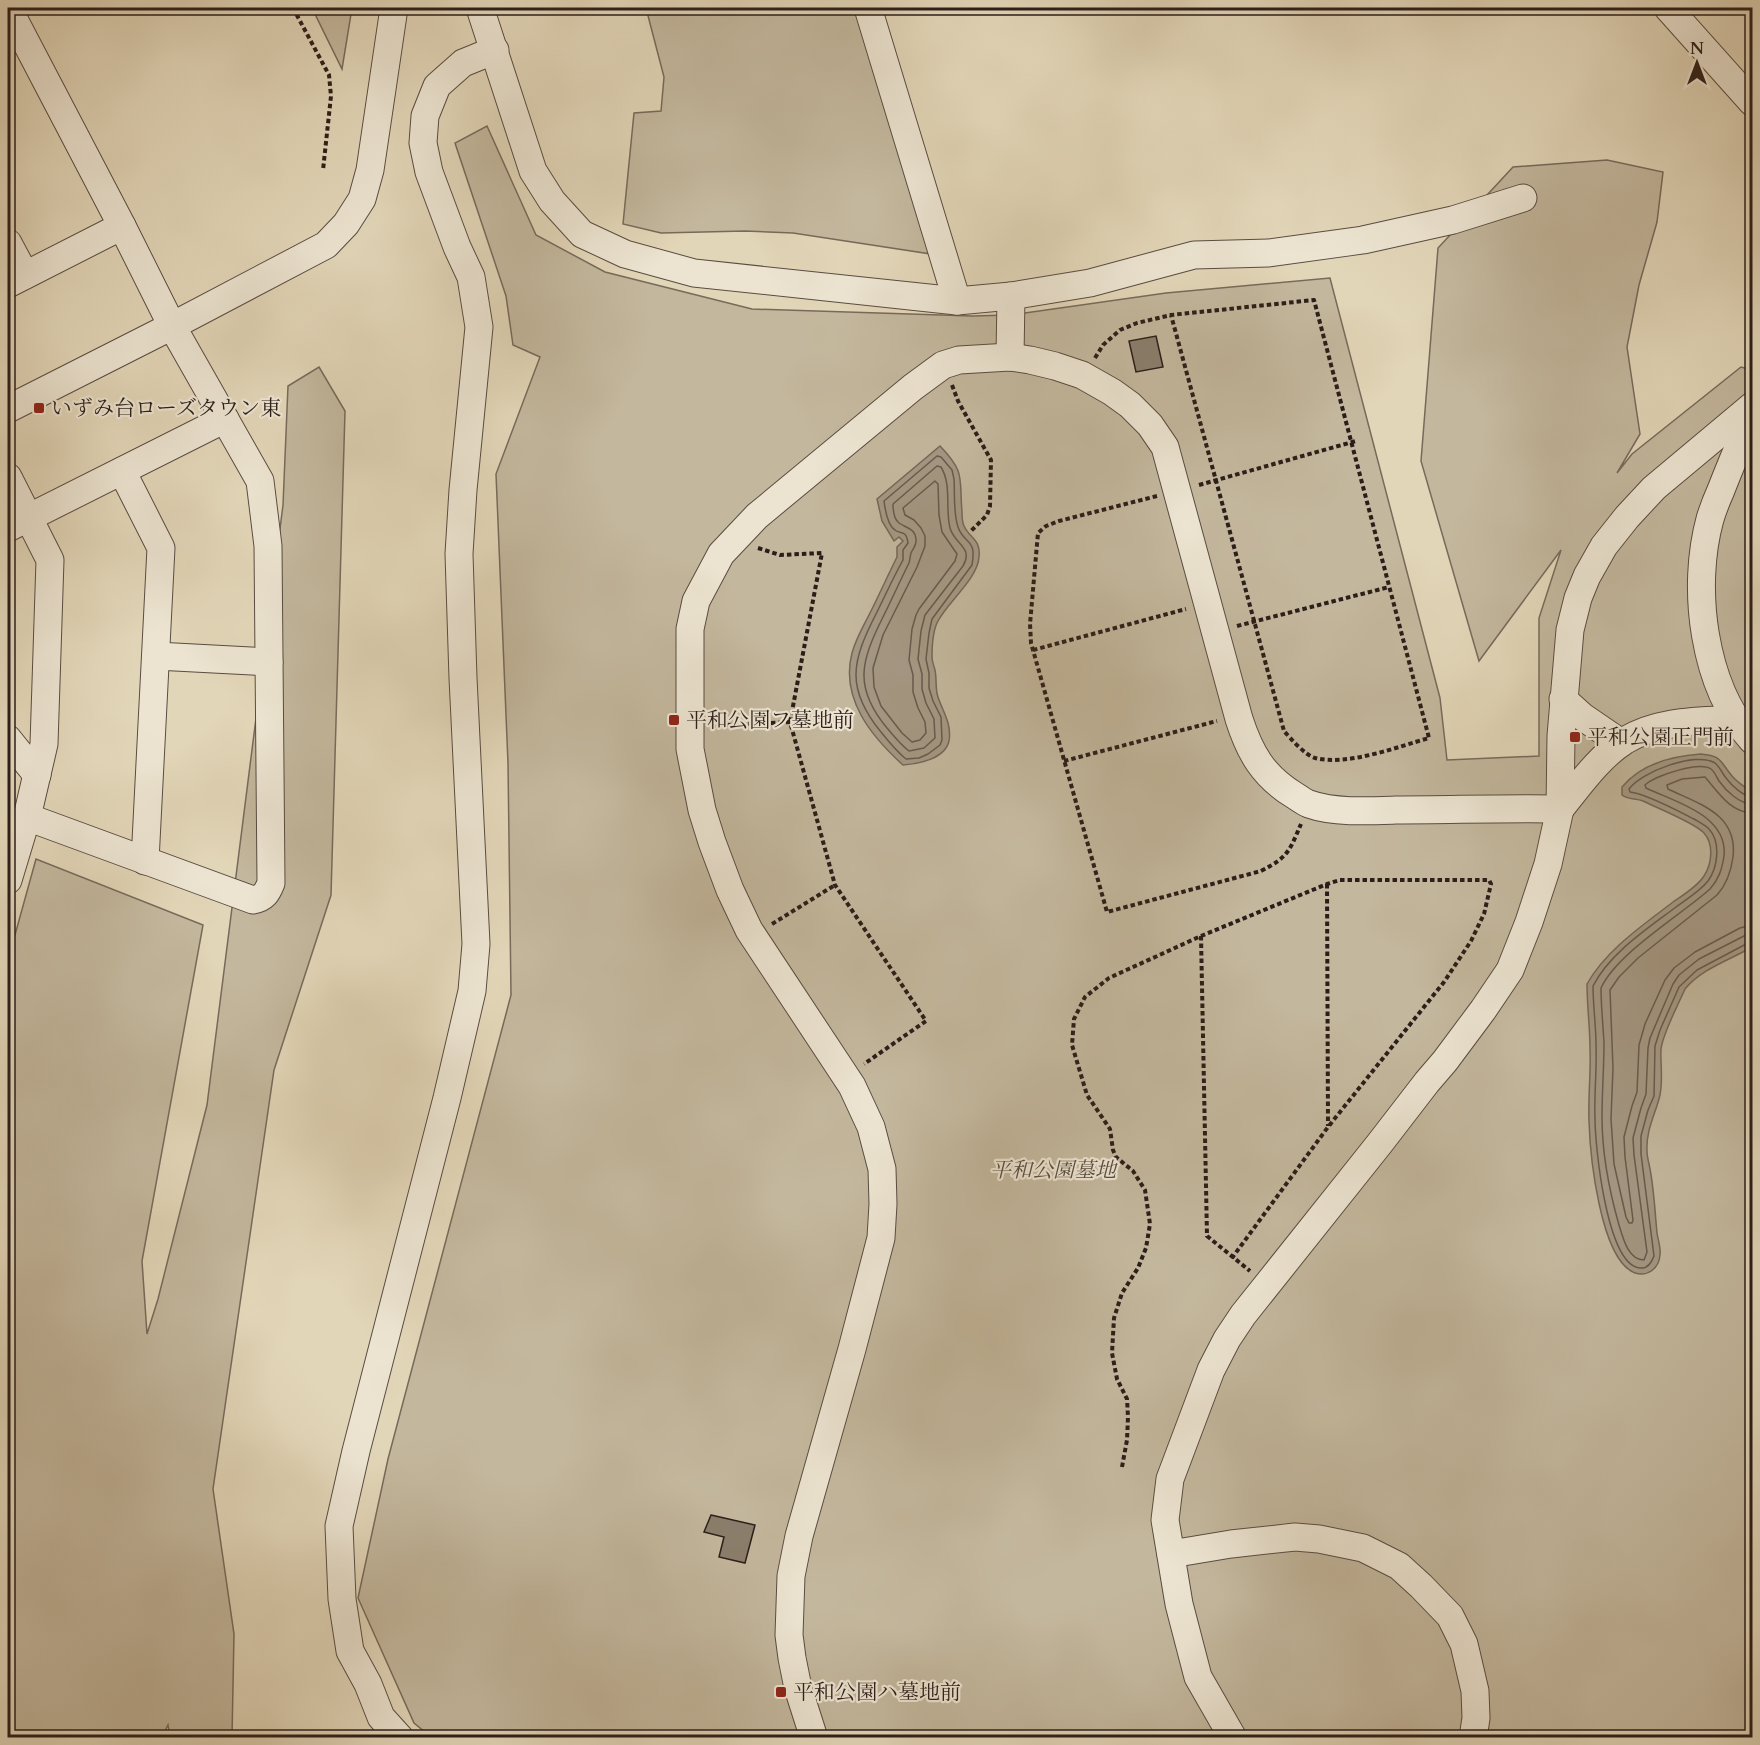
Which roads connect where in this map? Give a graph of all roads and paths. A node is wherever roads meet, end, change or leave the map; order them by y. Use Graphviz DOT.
graph roads {
  1 [pos="8,8"];
  2 [pos="293,8"];
  3 [pos="394,8"];
  4 [pos="480,8"];
  5 [pos="868,8"];
  6 [pos="1668,8"];
  7 [pos="495,50"];
  8 [pos="1752,102"];
  9 [pos="323,170"];
  10 [pos="1523,198"];
  11 [pos="122,226"];
  12 [pos="8,243"];
  13 [pos="16,279"];
  14 [pos="1011,296"];
  15 [pos="957,302"];
  16 [pos="1171,315"];
  17 [pos="171,326"];
  18 [pos="1010,357"];
  19 [pos="943,365"];
  20 [pos="1082,375"];
  21 [pos="1752,406"];
  22 [pos="8,409"];
  23 [pos="1752,414"];
  24 [pos="225,419"];
  25 [pos="1356,441"];
  26 [pos="122,471"];
  27 [pos="8,477"];
  28 [pos="1216,480"];
  29 [pos="1178,491"];
  30 [pos="18,523"];
  31 [pos="971,531"];
  32 [pos="739,533"];
  33 [pos="1389,587"];
  34 [pos="1208,603"];
  35 [pos="1254,622"];
  36 [pos="1215,632"];
  37 [pos="1033,650"];
  38 [pos="156,656"];
  39 [pos="269,662"];
  40 [pos="1563,699"];
  41 [pos="1238,716"];
  42 [pos="790,722"];
  43 [pos="1745,729"];
  44 [pos="690,738"];
  45 [pos="8,739"];
  46 [pos="1621,743"];
  47 [pos="1064,761"];
  48 [pos="37,775"];
  49 [pos="1309,804"];
  50 [pos="1560,809"];
  51 [pos="27,817"];
  52 [pos="146,861"];
  53 [pos="8,880"];
  54 [pos="1327,884"];
  55 [pos="835,885"];
  56 [pos="753,935"];
  57 [pos="1201,936"];
  58 [pos="846,1076"];
  59 [pos="1328,1127"];
  60 [pos="1232,1258"];
  61 [pos="1267,1284"];
  62 [pos="1122,1467"];
  63 [pos="1171,1554"];
  64 [pos="812,1730"];
  65 [pos="400,1737"];
  66 [pos="1233,1737"];
  67 [pos="1473,1737"];
  1 -- 11 [label="street"];
  2 -- 9 [label="path"];
  3 -- 17 [label="street"];
  4 -- 7 [label="street"];
  5 -- 15 [label="street"];
  6 -- 8 [label="street"];
  7 -- 15 [label="street"];
  7 -- 65 [label="street"];
  10 -- 14 [label="street"];
  11 -- 13 [label="street"];
  11 -- 17 [label="street"];
  12 -- 13 [label="street"];
  14 -- 15 [label="street"];
  14 -- 18 [label="street"];
  16 -- 20 [label="path"];
  16 -- 28 [label="path"];
  16 -- 33 [label="path"];
  17 -- 22 [label="street"];
  17 -- 24 [label="street"];
  18 -- 19 [label="street"];
  18 -- 20 [label="street"];
  19 -- 31 [label="path"];
  19 -- 32 [label="street"];
  20 -- 29 [label="street"];
  21 -- 40 [label="street"];
  23 -- 43 [label="street"];
  24 -- 26 [label="street"];
  24 -- 39 [label="street"];
  25 -- 28 [label="path"];
  26 -- 30 [label="street"];
  26 -- 38 [label="street"];
  27 -- 30 [label="street"];
  28 -- 29 [label="path"];
  28 -- 35 [label="path"];
  29 -- 34 [label="street"];
  29 -- 37 [label="path"];
  30 -- 48 [label="street"];
  32 -- 42 [label="path"];
  32 -- 44 [label="street"];
  33 -- 35 [label="path"];
  33 -- 35 [label="path"];
  34 -- 36 [label="street"];
  34 -- 37 [label="path"];
  35 -- 36 [label="path"];
  36 -- 41 [label="street"];
  37 -- 47 [label="path"];
  38 -- 39 [label="street"];
  38 -- 52 [label="street"];
  39 -- 52 [label="street"];
  40 -- 46 [label="street"];
  40 -- 50 [label="street"];
  41 -- 47 [label="path"];
  41 -- 49 [label="street"];
  42 -- 44 [label="path"];
  42 -- 55 [label="path"];
  43 -- 46 [label="street"];
  44 -- 56 [label="street"];
  45 -- 48 [label="street"];
  46 -- 50 [label="street"];
  47 -- 49 [label="path"];
  48 -- 51 [label="street"];
  49 -- 50 [label="street"];
  50 -- 61 [label="street"];
  51 -- 52 [label="street"];
  51 -- 53 [label="street"];
  54 -- 57 [label="path"];
  54 -- 59 [label="path"];
  54 -- 59 [label="path"];
  55 -- 56 [label="path"];
  55 -- 58 [label="path"];
  56 -- 58 [label="street"];
  57 -- 60 [label="path"];
  57 -- 62 [label="path"];
  58 -- 64 [label="street"];
  59 -- 60 [label="path"];
  60 -- 61 [label="path"];
  61 -- 63 [label="street"];
  63 -- 66 [label="street"];
  63 -- 67 [label="street"];
}
